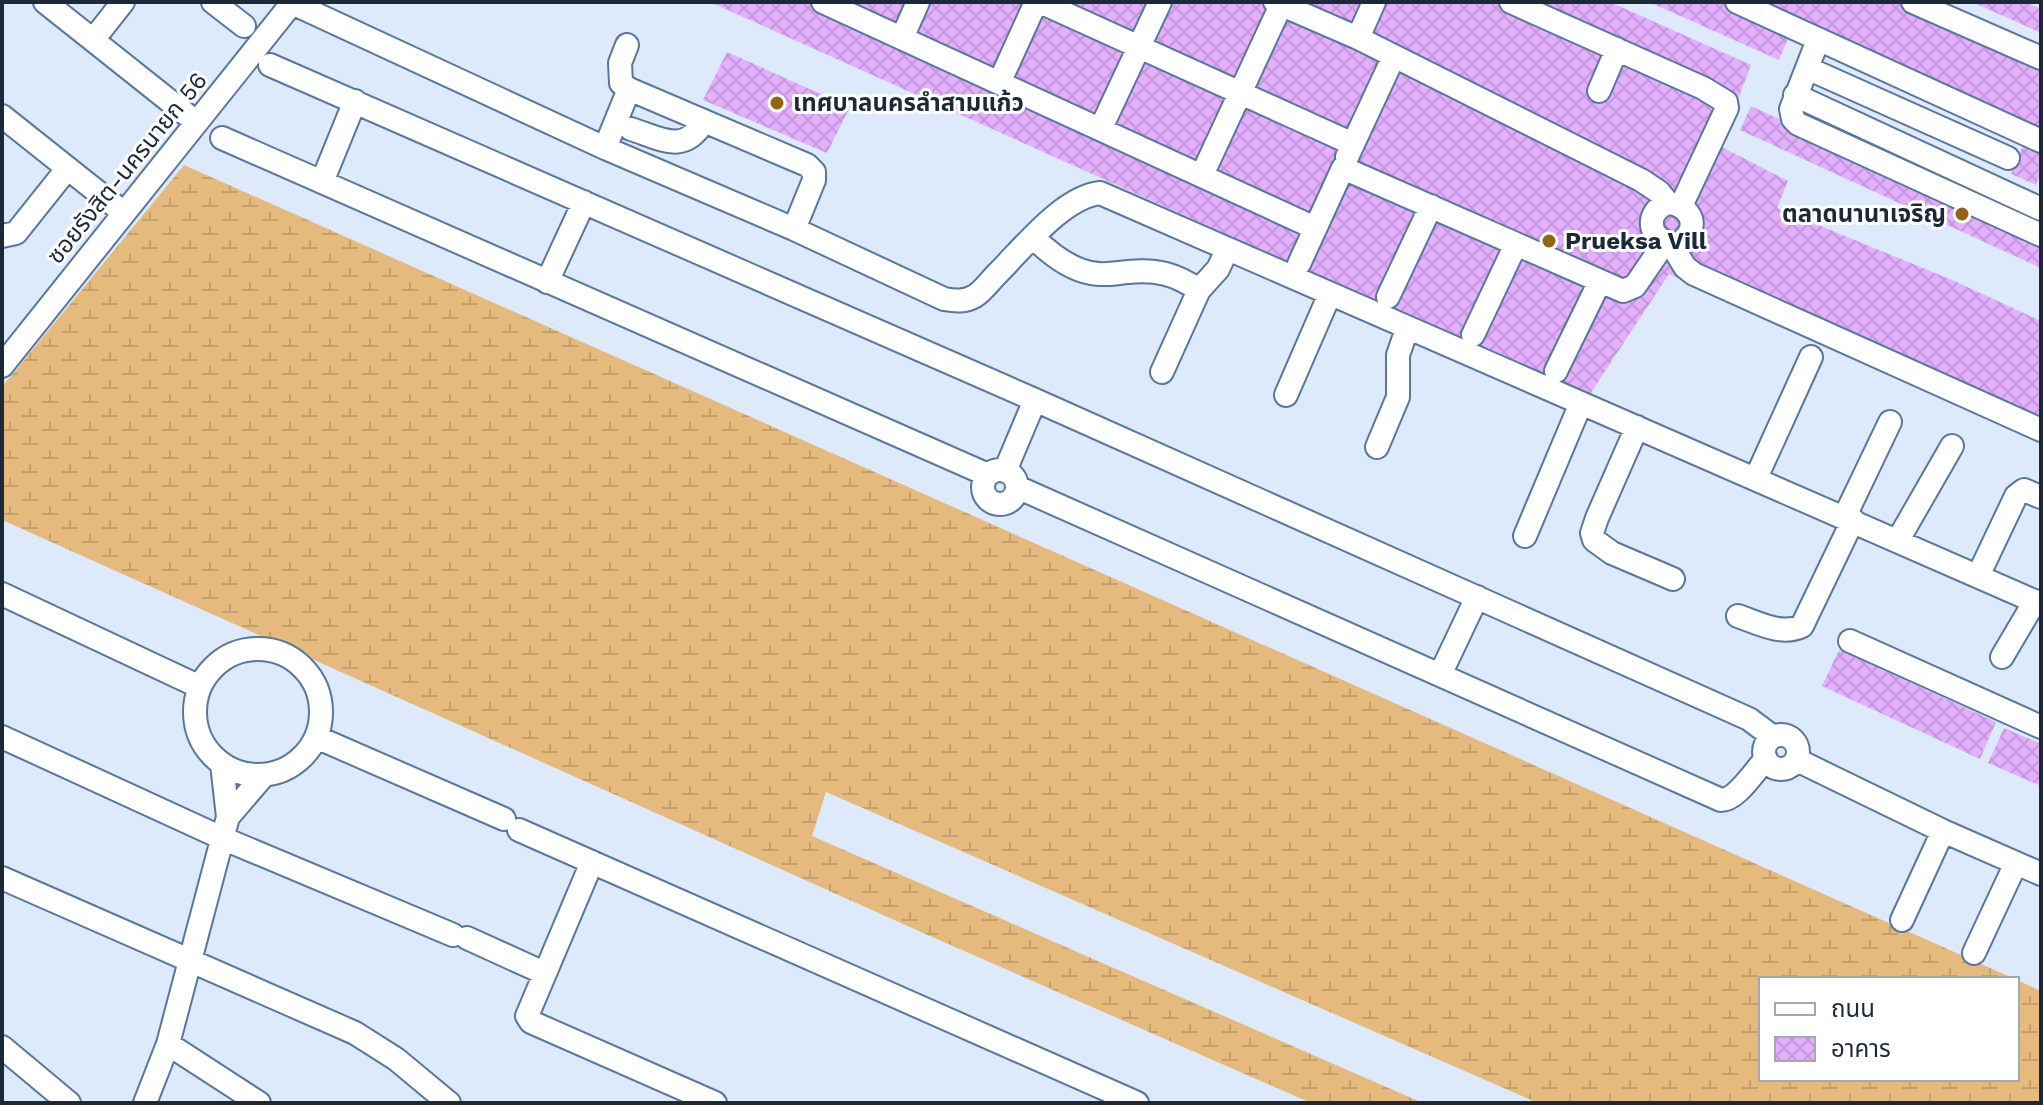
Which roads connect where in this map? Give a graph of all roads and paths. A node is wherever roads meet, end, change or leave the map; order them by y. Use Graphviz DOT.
graph roads {
  1 [pos="45,2"];
  2 [pos="123,2"];
  3 [pos="213,2"];
  4 [pos="823,2"];
  5 [pos="918,2"];
  6 [pos="1038,2"];
  7 [pos="1160,2"];
  8 [pos="1374,2"];
  9 [pos="1511,2"];
  10 [pos="1737,2"];
  11 [pos="1913,2"];
  12 [pos="292,3"];
  13 [pos="1278,3"];
  14 [pos="244,26"];
  15 [pos="902,38"];
  16 [pos="1358,38"];
  17 [pos="93,40"];
  18 [pos="1818,40"];
  19 [pos="627,45"];
  20 [pos="1139,46"];
  21 [pos="1617,49"];
  22 [pos="1394,56"];
  23 [pos="2041,58"];
  24 [pos="270,65"];
  25 [pos="1807,68"];
  26 [pos="1000,81"];
  27 [pos="629,89"];
  28 [pos="1240,91"];
  29 [pos="1599,91"];
  30 [pos="1795,95"];
  31 [pos="355,101"];
  32 [pos="2,116"];
  33 [pos="704,121"];
  34 [pos="196,122"];
  35 [pos="1101,128"];
  36 [pos="631,129"];
  37 [pos="2018,131"];
  38 [pos="222,138"];
  39 [pos="2041,141"];
  40 [pos="1353,144"];
  41 [pos="605,148"];
  42 [pos="2008,158"];
  43 [pos="1343,168"];
  44 [pos="67,169"];
  45 [pos="1202,175"];
  46 [pos="322,182"];
  47 [pos="1996,188"];
  48 [pos="584,202"];
  49 [pos="1675,204"];
  50 [pos="1431,206"];
  51 [pos="2041,208"];
  52 [pos="124,213"];
  53 [pos="1315,228"];
  54 [pos="794,229"];
  55 [pos="2041,235"];
  56 [pos="2,236"];
  57 [pos="1033,237"];
  58 [pos="1516,244"];
  59 [pos="1669,246"];
  60 [pos="1227,250"];
  61 [pos="1299,264"];
  62 [pos="1600,281"];
  63 [pos="547,282"];
  64 [pos="1199,290"];
  65 [pos="1329,296"];
  66 [pos="1388,297"];
  67 [pos="1407,329"];
  68 [pos="1473,335"];
  69 [pos="1811,357"];
  70 [pos="2,366"];
  71 [pos="1556,371"];
  72 [pos="1162,372"];
  73 [pos="1286,395"];
  74 [pos="1035,400"];
  75 [pos="1581,403"];
  76 [pos="1890,422"];
  77 [pos="1637,427"];
  78 [pos="2041,430"];
  79 [pos="1952,446"];
  80 [pos="1377,447"];
  81 [pos="1003,478"];
  82 [pos="1756,478"];
  83 [pos="2041,497"];
  84 [pos="1849,518"];
  85 [pos="1525,536"];
  86 [pos="1898,540"];
  87 [pos="1978,576"];
  88 [pos="1673,579"];
  89 [pos="2,594"];
  90 [pos="1477,597"];
  91 [pos="2038,603"];
  92 [pos="1738,616"];
  93 [pos="1850,641"];
  94 [pos="2002,657"];
  95 [pos="1440,675"];
  96 [pos="200,687"];
  97 [pos="2041,727"];
  98 [pos="2,737"];
  99 [pos="316,737"];
  100 [pos="1773,737"];
  101 [pos="1766,759"];
  102 [pos="1797,760"];
  103 [pos="222,764"];
  104 [pos="264,775"];
  105 [pos="225,827"];
  106 [pos="1943,831"];
  107 [pos="592,862"];
  108 [pos="2016,863"];
  109 [pos="2041,874"];
  110 [pos="2,878"];
  111 [pos="1902,920"];
  112 [pos="1974,953"];
  113 [pos="191,963"];
  114 [pos="544,973"];
  115 [pos="168,1044"];
  116 [pos="2,1047"];
  117 [pos="69,1103"];
  118 [pos="145,1103"];
  119 [pos="259,1103"];
  120 [pos="449,1103"];
  121 [pos="715,1103"];
  122 [pos="1137,1103"];
  1 -- 17 [label="street"];
  2 -- 17 [label="street"];
  3 -- 14 [label="street"];
  4 -- 15 [label="street"];
  5 -- 15 [label="street"];
  6 -- 20 [label="street"];
  6 -- 26 [label="street"];
  7 -- 20 [label="street"];
  8 -- 16 [label="street"];
  9 -- 21 [label="street"];
  10 -- 18 [label="street"];
  11 -- 23 [label="street"];
  12 -- 34 [label="street, ซอยรังสิต-นครนายก 56"];
  12 -- 41 [label="street"];
  13 -- 16 [label="street"];
  13 -- 28 [label="street"];
  15 -- 26 [label="street"];
  16 -- 22 [label="street"];
  17 -- 34 [label="street"];
  18 -- 25 [label="street"];
  18 -- 37 [label="street"];
  19 -- 27 [label="street"];
  20 -- 28 [label="street"];
  20 -- 35 [label="street"];
  21 -- 29 [label="street"];
  21 -- 49 [label="street"];
  22 -- 40 [label="street"];
  22 -- 49 [label="street"];
  24 -- 31 [label="street"];
  25 -- 30 [label="street"];
  25 -- 42 [label="street"];
  26 -- 35 [label="street"];
  27 -- 33 [label="street"];
  27 -- 41 [label="street"];
  28 -- 40 [label="street"];
  28 -- 45 [label="street"];
  30 -- 47 [label="street"];
  30 -- 55 [label="street"];
  31 -- 46 [label="street"];
  31 -- 48 [label="street"];
  32 -- 44 [label="street"];
  33 -- 36 [label="street"];
  33 -- 54 [label="street"];
  34 -- 52 [label="street, ซอยรังสิต-นครนายก 56"];
  35 -- 45 [label="street"];
  37 -- 39 [label="street"];
  37 -- 42 [label="street"];
  38 -- 46 [label="street"];
  40 -- 43 [label="street"];
  41 -- 54 [label="street"];
  42 -- 47 [label="street"];
  43 -- 50 [label="street"];
  43 -- 53 [label="street"];
  44 -- 52 [label="street"];
  44 -- 56 [label="street"];
  45 -- 53 [label="street"];
  46 -- 63 [label="street"];
  47 -- 51 [label="street"];
  48 -- 63 [label="street"];
  48 -- 74 [label="street"];
  49 -- 59 [label="street"];
  49 -- 59 [label="street"];
  50 -- 58 [label="street"];
  50 -- 66 [label="street"];
  52 -- 70 [label="street, ซอยรังสิต-นครนายก 56"];
  53 -- 61 [label="street"];
  54 -- 57 [label="street"];
  57 -- 60 [label="street"];
  57 -- 64 [label="street"];
  58 -- 62 [label="street"];
  58 -- 68 [label="street"];
  59 -- 62 [label="street"];
  59 -- 78 [label="street"];
  60 -- 64 [label="street"];
  60 -- 65 [label="street"];
  62 -- 71 [label="street"];
  63 -- 81 [label="street"];
  64 -- 72 [label="street"];
  65 -- 67 [label="street"];
  65 -- 73 [label="street"];
  67 -- 75 [label="street"];
  67 -- 80 [label="street"];
  69 -- 82 [label="street"];
  74 -- 81 [label="street"];
  74 -- 90 [label="street"];
  75 -- 77 [label="street"];
  75 -- 85 [label="street"];
  76 -- 84 [label="street"];
  77 -- 82 [label="street"];
  77 -- 88 [label="street"];
  79 -- 86 [label="street"];
  81 -- 95 [label="street"];
  82 -- 84 [label="street"];
  83 -- 87 [label="street"];
  84 -- 86 [label="street"];
  84 -- 92 [label="street"];
  86 -- 87 [label="street"];
  87 -- 91 [label="street"];
  89 -- 96 [label="street"];
  90 -- 95 [label="street"];
  90 -- 100 [label="street"];
  91 -- 94 [label="street"];
  93 -- 97 [label="street"];
  95 -- 101 [label="street"];
  96 -- 99 [label="street"];
  96 -- 103 [label="street"];
  98 -- 105 [label="street"];
  99 -- 104 [label="street"];
  99 -- 107 [label="street"];
  100 -- 101 [label="street"];
  100 -- 102 [label="street"];
  101 -- 102 [label="street"];
  102 -- 106 [label="street"];
  103 -- 104 [label="street"];
  103 -- 105 [label="street"];
  104 -- 105 [label="street"];
  105 -- 113 [label="street"];
  105 -- 114 [label="street"];
  106 -- 108 [label="street"];
  106 -- 111 [label="street"];
  107 -- 114 [label="street"];
  107 -- 122 [label="street"];
  108 -- 109 [label="street"];
  108 -- 112 [label="street"];
  110 -- 113 [label="street"];
  113 -- 115 [label="street"];
  113 -- 120 [label="street"];
  114 -- 121 [label="street"];
  115 -- 118 [label="street"];
  115 -- 119 [label="street"];
  116 -- 117 [label="street"];
}
